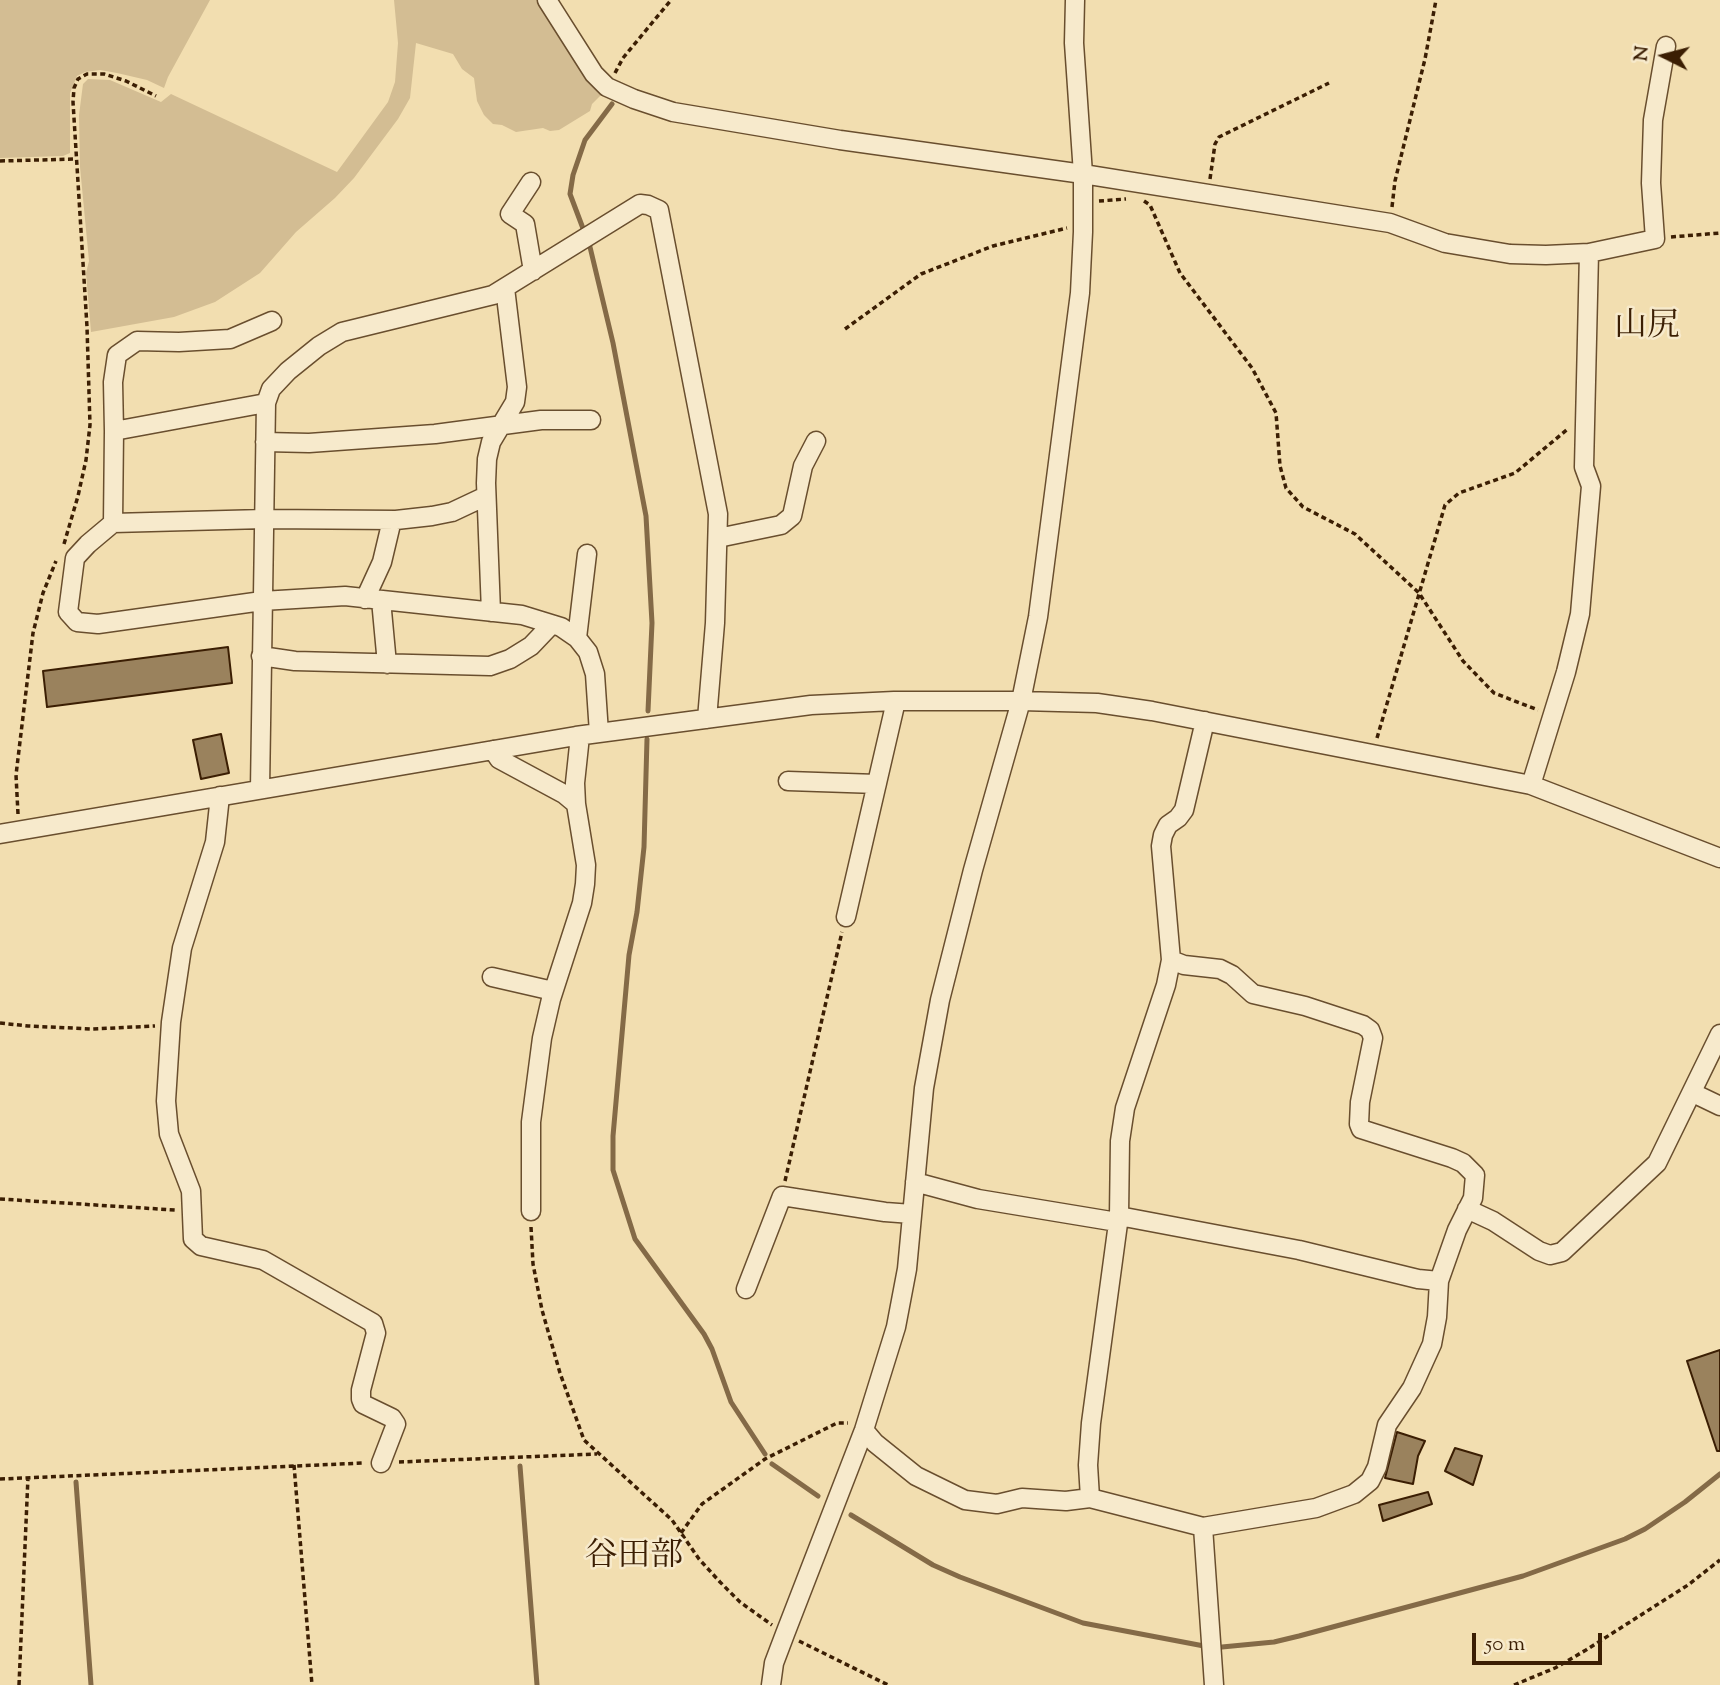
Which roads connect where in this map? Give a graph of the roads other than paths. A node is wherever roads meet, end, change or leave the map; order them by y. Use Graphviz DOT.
graph roads {
  1 [pos="547,0"];
  2 [pos="1075,0"];
  3 [pos="1666,46"];
  4 [pos="1083,174"];
  5 [pos="531,182"];
  6 [pos="1589,253"];
  7 [pos="533,271"];
  8 [pos="505,288"];
  9 [pos="272,321"];
  10 [pos="266,403"];
  11 [pos="591,420"];
  12 [pos="501,425"];
  13 [pos="114,431"];
  14 [pos="816,441"];
  15 [pos="265,442"];
  16 [pos="486,496"];
  17 [pos="264,519"];
  18 [pos="392,520"];
  19 [pos="113,523"];
  20 [pos="718,538"];
  21 [pos="587,554"];
  22 [pos="373,600"];
  23 [pos="262,601"];
  24 [pos="491,612"];
  25 [pos="551,625"];
  26 [pos="577,638"];
  27 [pos="261,656"];
  28 [pos="387,664"];
  29 [pos="896,701"];
  30 [pos="1021,701"];
  31 [pos="707,719"];
  32 [pos="1205,721"];
  33 [pos="599,733"];
  34 [pos="580,736"];
  35 [pos="492,750"];
  36 [pos="788,780"];
  37 [pos="877,784"];
  38 [pos="1531,785"];
  39 [pos="260,789"];
  40 [pos="220,796"];
  41 [pos="576,804"];
  42 [pos="0,834"];
  43 [pos="1720,858"];
  44 [pos="846,917"];
  45 [pos="1171,960"];
  46 [pos="492,977"];
  47 [pos="553,991"];
  48 [pos="1720,1034"];
  49 [pos="1693,1093"];
  50 [pos="1720,1106"];
  51 [pos="915,1182"];
  52 [pos="1467,1209"];
  53 [pos="531,1210"];
  54 [pos="912,1214"];
  55 [pos="1118,1219"];
  56 [pos="1439,1281"];
  57 [pos="746,1289"];
  58 [pos="864,1430"];
  59 [pos="381,1463"];
  60 [pos="1090,1498"];
  61 [pos="1203,1527"];
  62 [pos="771,1685"];
  63 [pos="1214,1685"];
  1 -- 4 [label="street"];
  2 -- 4 [label="street"];
  3 -- 6 [label="street"];
  4 -- 6 [label="street"];
  4 -- 30 [label="street"];
  5 -- 7 [label="street"];
  6 -- 38 [label="street"];
  7 -- 8 [label="street"];
  7 -- 20 [label="street"];
  8 -- 10 [label="street"];
  8 -- 12 [label="street"];
  9 -- 13 [label="street"];
  10 -- 13 [label="street"];
  10 -- 15 [label="street"];
  11 -- 12 [label="street"];
  12 -- 15 [label="street"];
  12 -- 16 [label="street"];
  13 -- 19 [label="street"];
  14 -- 20 [label="street"];
  15 -- 17 [label="street"];
  16 -- 18 [label="street"];
  16 -- 24 [label="street"];
  17 -- 18 [label="street"];
  17 -- 19 [label="street"];
  17 -- 23 [label="street"];
  18 -- 22 [label="street"];
  19 -- 23 [label="street"];
  20 -- 31 [label="street"];
  21 -- 26 [label="street"];
  22 -- 23 [label="street"];
  22 -- 24 [label="street"];
  22 -- 28 [label="street"];
  23 -- 27 [label="street"];
  24 -- 25 [label="street"];
  25 -- 26 [label="street"];
  25 -- 28 [label="street"];
  26 -- 33 [label="street"];
  27 -- 28 [label="street"];
  27 -- 39 [label="street"];
  29 -- 30 [label="street"];
  29 -- 31 [label="street"];
  29 -- 37 [label="street"];
  30 -- 32 [label="street"];
  30 -- 51 [label="street"];
  31 -- 33 [label="street"];
  32 -- 38 [label="street"];
  32 -- 45 [label="street"];
  33 -- 34 [label="street"];
  34 -- 35 [label="street"];
  34 -- 41 [label="street"];
  35 -- 39 [label="street"];
  35 -- 41 [label="street"];
  36 -- 37 [label="street"];
  37 -- 44 [label="street"];
  38 -- 43 [label="street"];
  39 -- 40 [label="street"];
  40 -- 42 [label="street"];
  40 -- 59 [label="street"];
  41 -- 47 [label="street"];
  45 -- 52 [label="street"];
  45 -- 55 [label="street"];
  46 -- 47 [label="street"];
  47 -- 53 [label="street"];
  48 -- 49 [label="street"];
  49 -- 50 [label="street"];
  49 -- 52 [label="street"];
  51 -- 54 [label="street"];
  51 -- 55 [label="street"];
  52 -- 56 [label="street"];
  54 -- 57 [label="street"];
  54 -- 58 [label="street"];
  55 -- 56 [label="street"];
  55 -- 60 [label="street"];
  56 -- 61 [label="street"];
  58 -- 60 [label="street"];
  58 -- 62 [label="street"];
  60 -- 61 [label="street"];
  61 -- 63 [label="street"];
}
